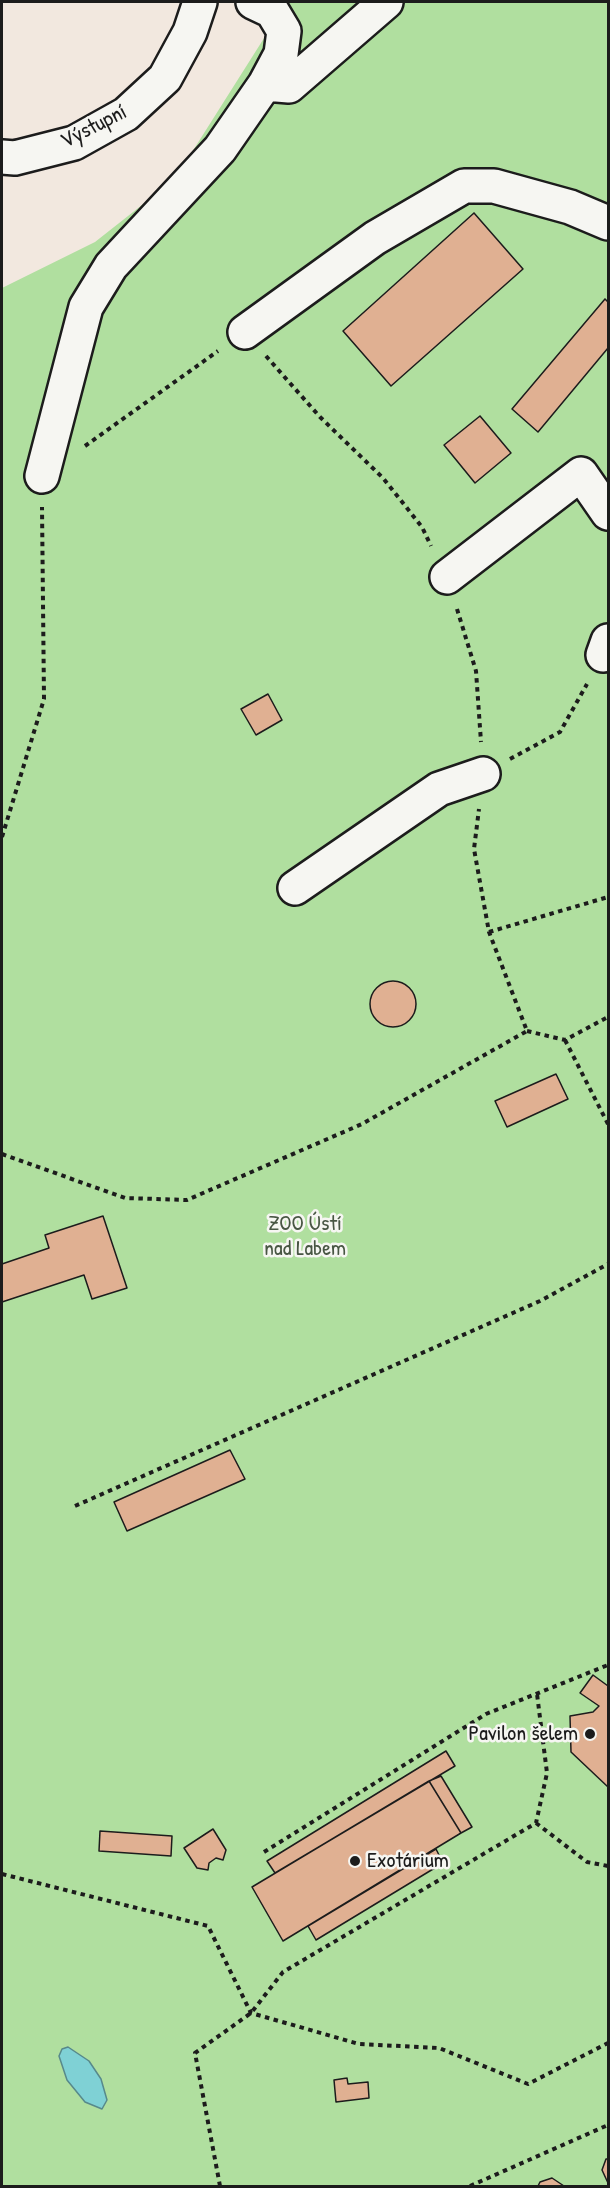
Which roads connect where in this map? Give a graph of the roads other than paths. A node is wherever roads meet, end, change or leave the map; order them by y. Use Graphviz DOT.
graph roads {
  1 [pos="200,2"];
  2 [pos="253,2"];
  3 [pos="386,2"];
  4 [pos="265,84"];
  5 [pos="2,157"];
  6 [pos="609,223"];
  7 [pos="245,332"];
  8 [pos="42,476"];
  9 [pos="609,513"];
  10 [pos="447,577"];
  11 [pos="483,774"];
  12 [pos="295,888"];
  1 -- 5 [label="street, Výstupní"];
  2 -- 4 [label="street"];
  3 -- 4 [label="street"];
  4 -- 8 [label="street"];
  6 -- 7 [label="street"];
  9 -- 10 [label="street"];
  11 -- 12 [label="street"];
}
